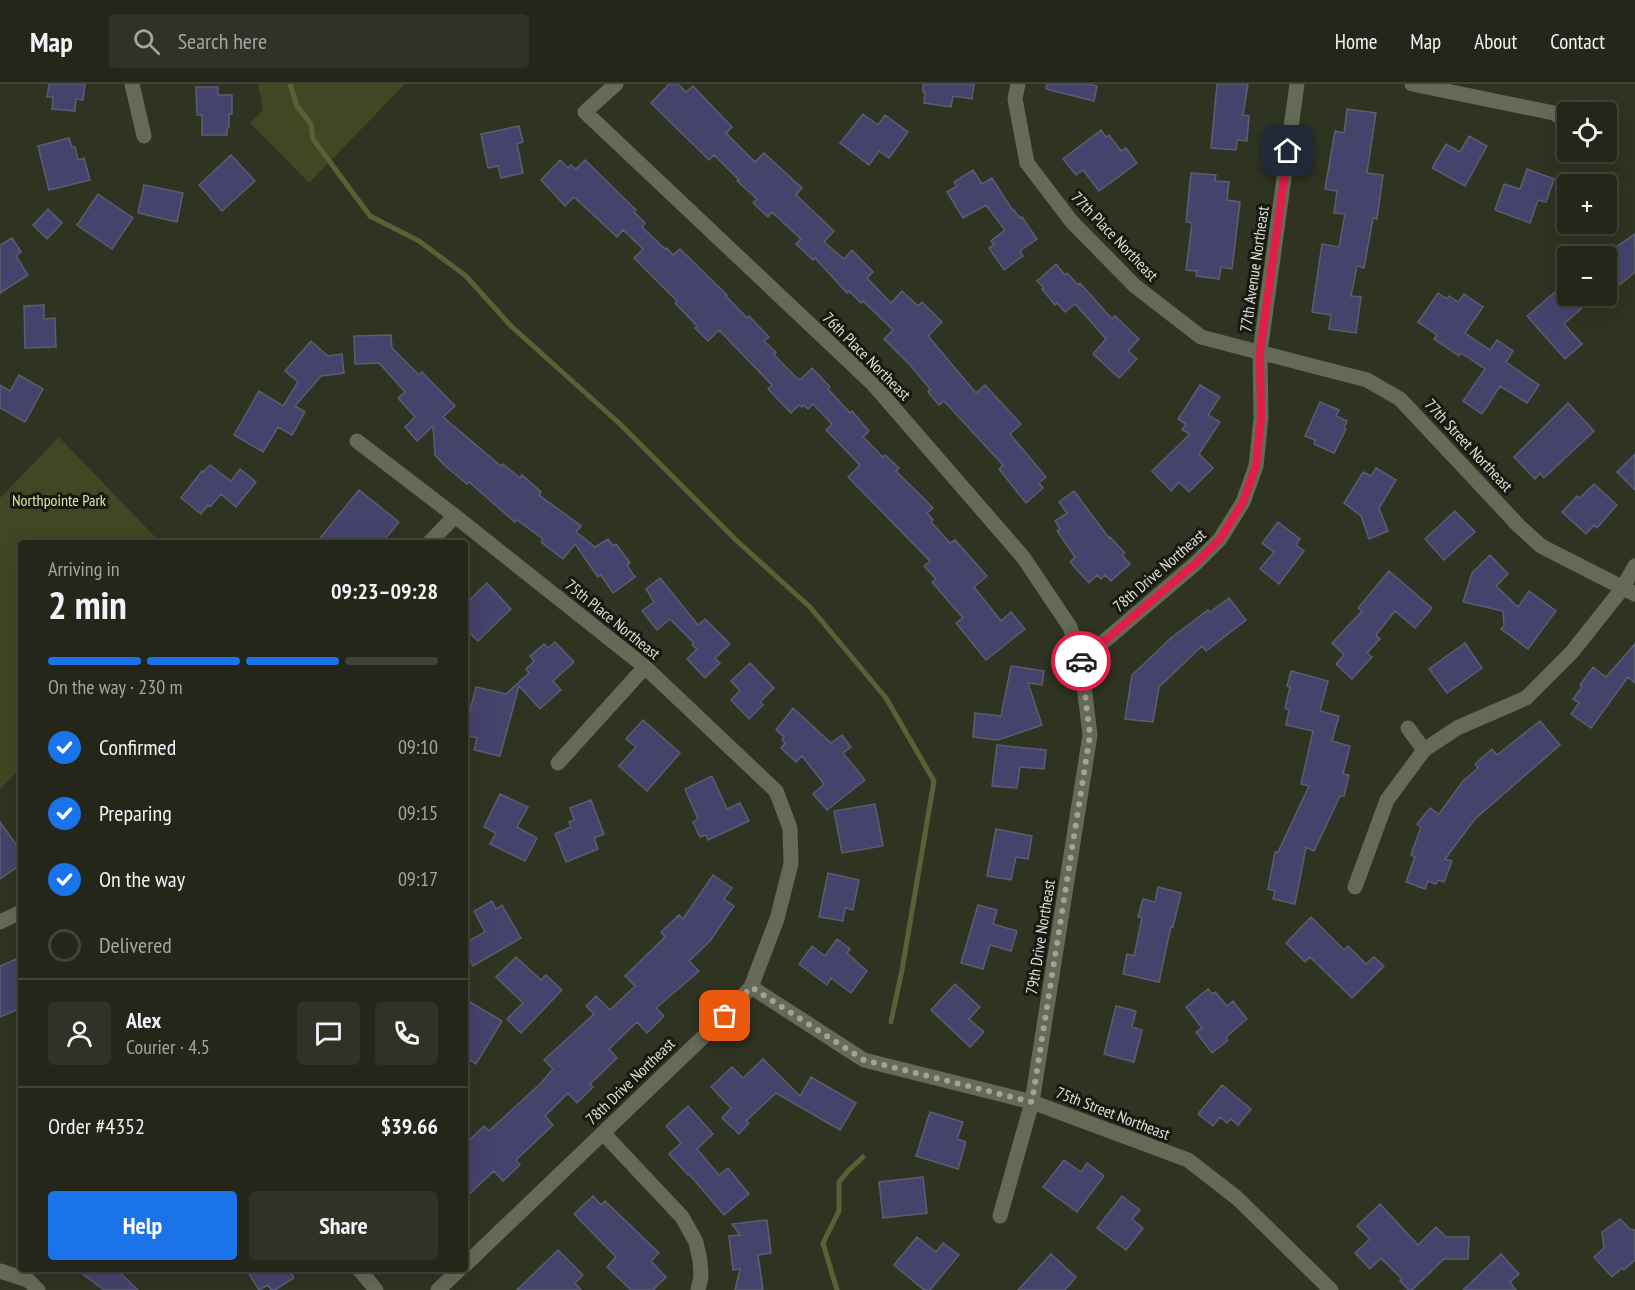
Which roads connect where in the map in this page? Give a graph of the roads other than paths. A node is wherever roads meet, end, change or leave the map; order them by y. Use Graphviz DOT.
graph roads {
  1 [pos="132,84"];
  2 [pos="616,84"];
  3 [pos="1018,84"];
  4 [pos="1297,84"];
  5 [pos="1412,84"];
  6 [pos="1557,115"];
  7 [pos="144,136"];
  8 [pos="1260,352"];
  9 [pos="357,441"];
  10 [pos="455,516"];
  11 [pos="432,540"];
  12 [pos="1635,566"];
  13 [pos="1628,592"];
  14 [pos="1081,660"];
  15 [pos="645,667"];
  16 [pos="1408,728"];
  17 [pos="1424,750"];
  18 [pos="558,763"];
  19 [pos="791,864"];
  20 [pos="1355,887"];
  21 [pos="18,913"];
  22 [pos="0,922"];
  23 [pos="751,987"];
  24 [pos="1032,1102"];
  25 [pos="603,1133"];
  26 [pos="1000,1216"];
  27 [pos="468,1261"];
  28 [pos="1,1271"];
  29 [pos="361,1272"];
  30 [pos="457,1272"];
  31 [pos="38,1290"];
  32 [pos="376,1290"];
  33 [pos="438,1290"];
  34 [pos="698,1290"];
  35 [pos="1331,1290"];
  1 -- 7 [label="street"];
  2 -- 14 [label="street, 76th Place Northeast"];
  3 -- 8 [label="street, 77th Place Northeast"];
  4 -- 8 [label="street, 77th Avenue Northeast"];
  5 -- 6 [label="street"];
  8 -- 13 [label="street, 77th Street Northeast"];
  8 -- 14 [label="street, 78th Drive Northeast"];
  9 -- 10 [label="street, 75th Place Northeast"];
  10 -- 11 [label="street"];
  10 -- 15 [label="street, 75th Place Northeast"];
  12 -- 13 [label="street"];
  13 -- 17 [label="street"];
  14 -- 24 [label="street, 79th Drive Northeast"];
  15 -- 18 [label="street"];
  15 -- 19 [label="street, 75th Place Northeast"];
  16 -- 17 [label="street"];
  17 -- 20 [label="street"];
  19 -- 23 [label="street, 78th Drive Northeast"];
  21 -- 22 [label="street"];
  23 -- 24 [label="street, 75th Street Northeast"];
  23 -- 25 [label="street, 78th Drive Northeast"];
  24 -- 26 [label="street, 79th Drive Northeast"];
  24 -- 35 [label="street, 75th Street Northeast"];
  25 -- 27 [label="street, 78th Drive Northeast"];
  25 -- 34 [label="street"];
  28 -- 31 [label="street"];
  29 -- 32 [label="street"];
  30 -- 33 [label="street"];
}
